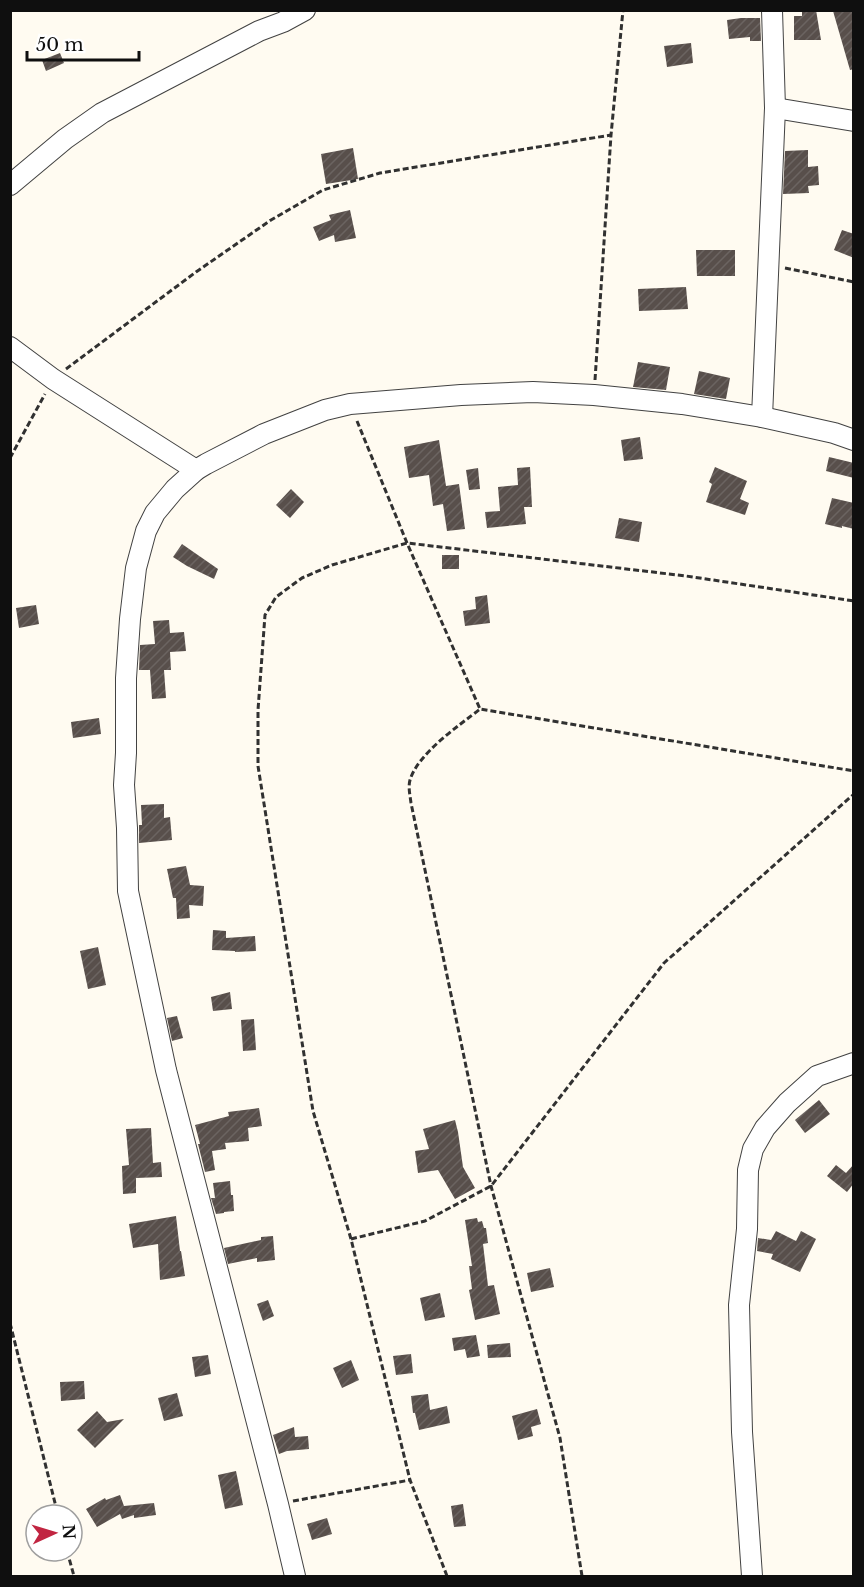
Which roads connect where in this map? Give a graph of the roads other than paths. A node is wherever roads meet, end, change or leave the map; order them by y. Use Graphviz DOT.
graph roads {
  1 [pos="305,10"];
  2 [pos="772,10"];
  3 [pos="775,108"];
  4 [pos="854,121"];
  5 [pos="10,185"];
  6 [pos="10,348"];
  7 [pos="762,417"];
  8 [pos="854,440"];
  9 [pos="196,470"];
  10 [pos="854,1063"];
  11 [pos="295,1576"];
  12 [pos="752,1576"];
  1 -- 5 [label="street"];
  2 -- 3 [label="street"];
  3 -- 4 [label="street"];
  3 -- 7 [label="street"];
  6 -- 9 [label="street"];
  7 -- 8 [label="street"];
  7 -- 9 [label="street"];
  9 -- 11 [label="street"];
  10 -- 12 [label="street"];
}
